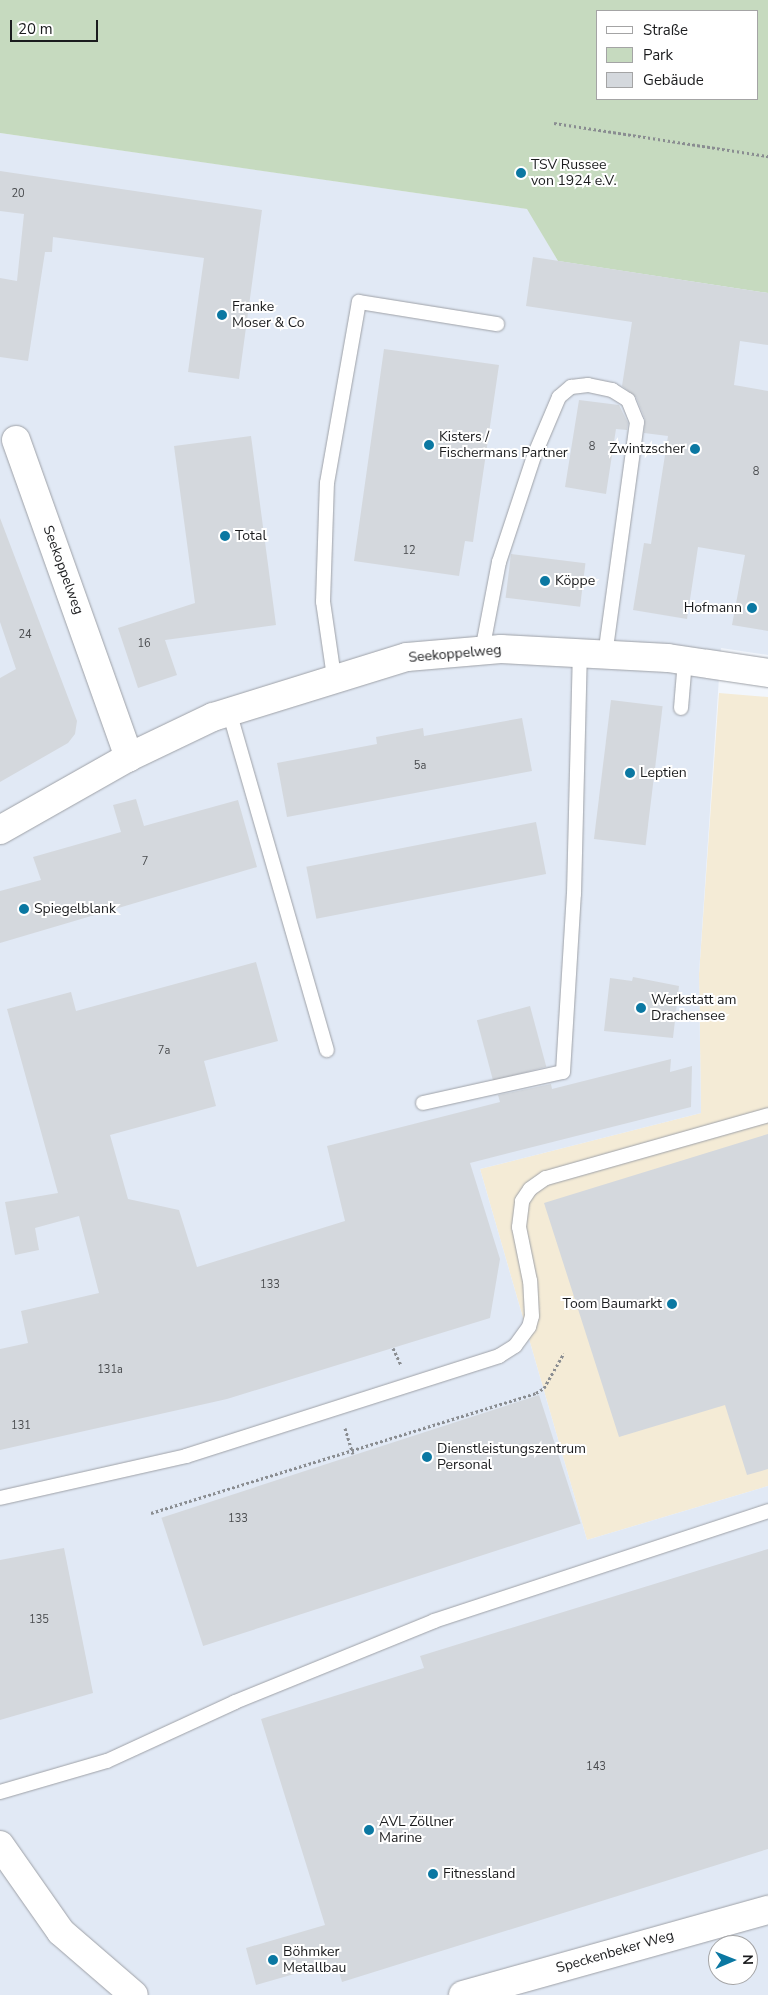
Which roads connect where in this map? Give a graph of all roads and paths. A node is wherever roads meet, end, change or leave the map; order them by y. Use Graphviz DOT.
graph roads {
  1 [pos="554,123"];
  2 [pos="768,156"];
  3 [pos="497,324"];
  4 [pos="16,440"];
  5 [pos="482,651"];
  6 [pos="593,654"];
  7 [pos="685,660"];
  8 [pos="768,673"];
  9 [pos="334,677"];
  10 [pos="681,708"];
  11 [pos="229,711"];
  12 [pos="129,757"];
  13 [pos="0,830"];
  14 [pos="327,1050"];
  15 [pos="424,1103"];
  16 [pos="768,1115"];
  17 [pos="564,1353"];
  18 [pos="0,1498"];
  19 [pos="768,1511"];
  20 [pos="151,1513"];
  21 [pos="0,1792"];
  22 [pos="2,1851"];
  23 [pos="768,1910"];
  24 [pos="134,1995"];
  25 [pos="463,1995"];
  1 -- 2 [label="path"];
  3 -- 9 [label="lane"];
  4 -- 12 [label="street, Seekoppelweg"];
  5 -- 6 [label="street, Seekoppelweg"];
  5 -- 6 [label="lane"];
  5 -- 9 [label="street, Seekoppelweg"];
  6 -- 7 [label="street, Seekoppelweg"];
  6 -- 15 [label="lane"];
  7 -- 8 [label="street, Seekoppelweg"];
  7 -- 10 [label="lane"];
  9 -- 11 [label="street, Seekoppelweg"];
  11 -- 12 [label="street, Seekoppelweg"];
  11 -- 14 [label="lane"];
  12 -- 13 [label="street, Seekoppelweg"];
  16 -- 18 [label="lane"];
  17 -- 20 [label="path"];
  19 -- 21 [label="lane"];
  22 -- 24 [label="street"];
  23 -- 25 [label="street, Speckenbeker Weg"];
}
